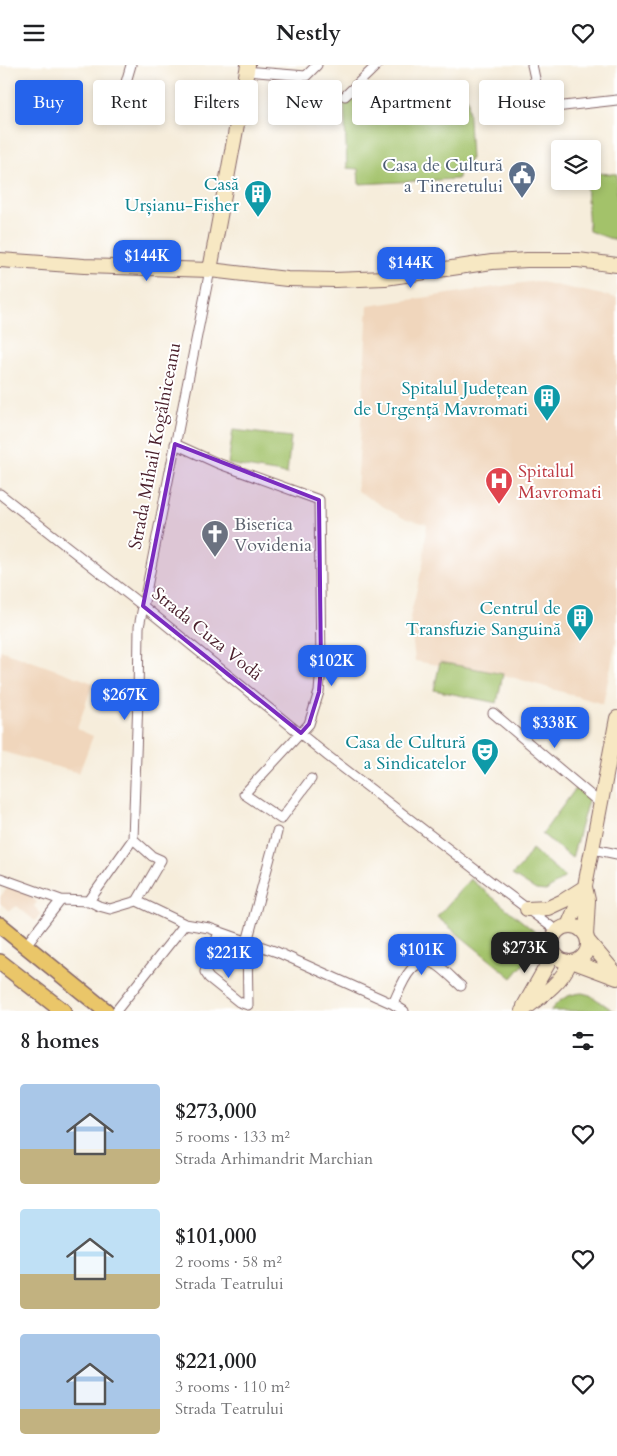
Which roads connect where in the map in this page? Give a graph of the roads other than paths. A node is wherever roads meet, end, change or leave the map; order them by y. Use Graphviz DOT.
graph roads {
  1 [pos="131,65"];
  2 [pos="316,65"];
  3 [pos="377,65"];
  4 [pos="532,65"];
  5 [pos="247,68"];
  6 [pos="127,80"];
  7 [pos="346,96"];
  8 [pos="617,100"];
  9 [pos="0,259"];
  10 [pos="617,265"];
  11 [pos="210,269"];
  12 [pos="175,444"];
  13 [pos="0,494"];
  14 [pos="143,606"];
  15 [pos="493,713"];
  16 [pos="617,718"];
  17 [pos="301,733"];
  18 [pos="311,779"];
  19 [pos="602,804"];
  20 [pos="277,832"];
  21 [pos="133,839"];
  22 [pos="593,849"];
  23 [pos="617,854"];
  24 [pos="0,878"];
  25 [pos="585,887"];
  26 [pos="61,900"];
  27 [pos="89,901"];
  28 [pos="138,901"];
  29 [pos="527,909"];
  30 [pos="0,925"];
  31 [pos="185,925"];
  32 [pos="563,929"];
  33 [pos="219,932"];
  34 [pos="587,939"];
  35 [pos="247,943"];
  36 [pos="25,946"];
  37 [pos="554,953"];
  38 [pos="0,962"];
  39 [pos="572,962"];
  40 [pos="617,977"];
  41 [pos="461,986"];
  42 [pos="393,1004"];
  43 [pos="63,1011"];
  44 [pos="106,1011"];
  45 [pos="116,1011"];
  46 [pos="404,1011"];
  47 [pos="522,1011"];
  1 -- 6 [label="street"];
  2 -- 5 [label="street"];
  3 -- 7 [label="street"];
  4 -- 8 [label="street"];
  5 -- 11 [label="main road, Strada Mihail Kogălniceanu"];
  9 -- 11 [label="main road"];
  10 -- 11 [label="main road"];
  11 -- 12 [label="street, Strada Mihail Kogălniceanu"];
  12 -- 14 [label="street, Strada Mihail Kogălniceanu"];
  12 -- 17 [label="street"];
  13 -- 14 [label="street, Strada Cuza Vodă"];
  14 -- 17 [label="street, Strada Cuza Vodă"];
  14 -- 21 [label="street, Strada Mihail Kogălniceanu"];
  15 -- 19 [label="street"];
  16 -- 19 [label="main road"];
  17 -- 18 [label="street"];
  17 -- 29 [label="street, Strada Cuza Vodă"];
  19 -- 22 [label="main road"];
  20 -- 35 [label="street"];
  21 -- 27 [label="street"];
  21 -- 28 [label="street"];
  22 -- 23 [label="street"];
  22 -- 25 [label="main road"];
  24 -- 26 [label="street"];
  25 -- 29 [label="main road"];
  25 -- 32 [label="main road"];
  25 -- 34 [label="main road"];
  26 -- 27 [label="street"];
  26 -- 36 [label="street"];
  27 -- 28 [label="street"];
  28 -- 31 [label="street"];
  29 -- 32 [label="street, Strada Cuza Vodă"];
  30 -- 36 [label="main road"];
  31 -- 33 [label="street"];
  31 -- 45 [label="street"];
  32 -- 34 [label="main road"];
  32 -- 37 [label="main road"];
  33 -- 35 [label="street"];
  33 -- 35 [label="street"];
  34 -- 39 [label="main road"];
  34 -- 40 [label="main road"];
  35 -- 42 [label="street"];
  36 -- 44 [label="main road"];
  37 -- 39 [label="main road"];
  37 -- 47 [label="main road"];
  38 -- 43 [label="main road"];
  39 -- 40 [label="main road"];
  39 -- 47 [label="main road"];
  41 -- 42 [label="street"];
  42 -- 46 [label="street"];
}
